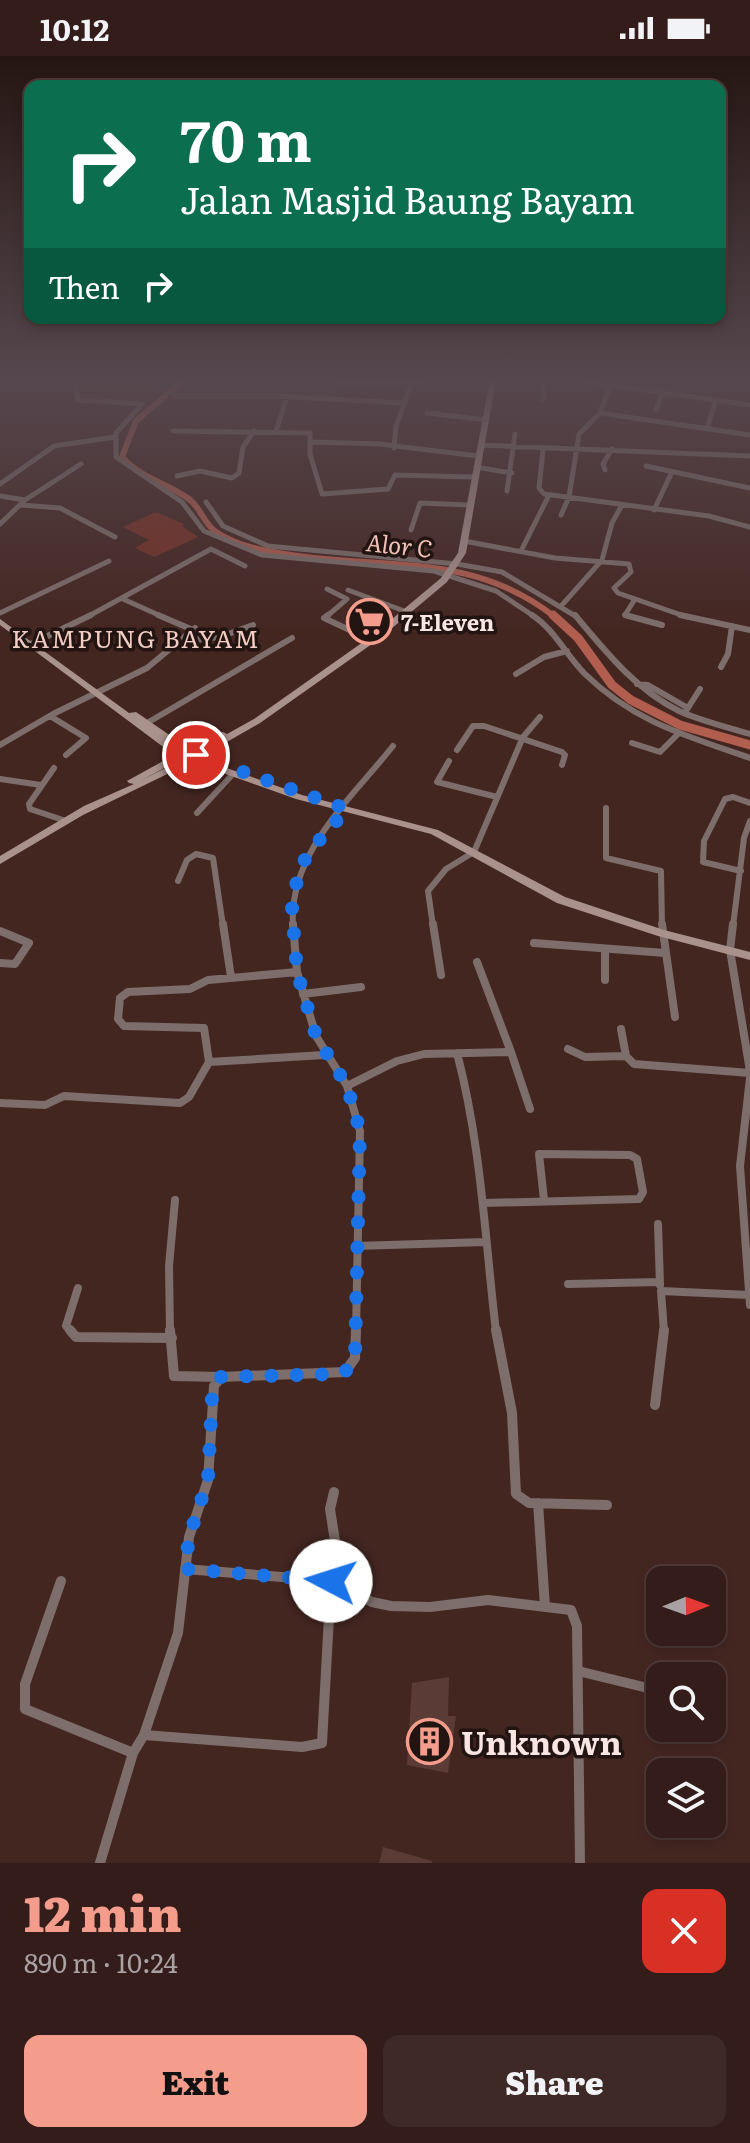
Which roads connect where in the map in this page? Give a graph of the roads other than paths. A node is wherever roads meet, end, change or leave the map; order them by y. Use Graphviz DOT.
graph roads {
  1 [pos="29,463"];
  2 [pos="122,463"];
  3 [pos="240,463"];
  4 [pos="312,463"];
  5 [pos="477,463"];
  6 [pos="513,463"];
  7 [pos="542,463"];
  8 [pos="575,463"];
  9 [pos="603,463"];
  10 [pos="81,464"];
  11 [pos="646,466"];
  12 [pos="476,467"];
  13 [pos="605,470"];
  14 [pos="512,473"];
  15 [pos="671,474"];
  16 [pos="177,476"];
  17 [pos="473,477"];
  18 [pos="0,484"];
  19 [pos="750,488"];
  20 [pos="507,491"];
  21 [pos="549,495"];
  22 [pos="0,496"];
  23 [pos="569,497"];
  24 [pos="23,502"];
  25 [pos="206,502"];
  26 [pos="469,505"];
  27 [pos="622,505"];
  28 [pos="654,510"];
  29 [pos="561,515"];
  30 [pos="750,520"];
  31 [pos="0,524"];
  32 [pos="747,526"];
  33 [pos="411,530"];
  34 [pos="115,537"];
  35 [pos="464,541"];
  36 [pos="521,551"];
  37 [pos="602,560"];
  38 [pos="109,561"];
  39 [pos="245,566"];
  40 [pos="453,569"];
  41 [pos="327,589"];
  42 [pos="348,590"];
  43 [pos="123,599"];
  44 [pos="635,599"];
  45 [pos="562,605"];
  46 [pos="407,612"];
  47 [pos="0,613"];
  48 [pos="0,621"];
  49 [pos="253,625"];
  50 [pos="662,625"];
  51 [pos="732,626"];
  52 [pos="195,628"];
  53 [pos="750,630"];
  54 [pos="212,638"];
  55 [pos="292,638"];
  56 [pos="371,640"];
  57 [pos="185,641"];
  58 [pos="31,644"];
  59 [pos="567,651"];
  60 [pos="721,667"];
  61 [pos="516,674"];
  62 [pos="700,689"];
  63 [pos="99,695"];
  64 [pos="687,711"];
  65 [pos="50,716"];
  66 [pos="540,717"];
  67 [pos="147,723"];
  68 [pos="678,734"];
  69 [pos="750,734"];
  70 [pos="226,736"];
  71 [pos="523,737"];
  72 [pos="163,739"];
  73 [pos="632,743"];
  74 [pos="0,745"];
  75 [pos="393,746"];
  76 [pos="457,750"];
  77 [pos="66,755"];
  78 [pos="188,755"];
  79 [pos="750,758"];
  80 [pos="449,761"];
  81 [pos="562,765"];
  82 [pos="177,767"];
  83 [pos="54,768"];
  84 [pos="220,768"];
  85 [pos="148,772"];
  86 [pos="231,776"];
  87 [pos="0,779"];
  88 [pos="41,785"];
  89 [pos="497,797"];
  90 [pos="750,803"];
  91 [pos="342,807"];
  92 [pos="606,808"];
  93 [pos="81,812"];
  94 [pos="197,813"];
  95 [pos="66,821"];
  96 [pos="750,821"];
  97 [pos="474,852"];
  98 [pos="0,861"];
  99 [pos="741,871"];
  100 [pos="178,881"];
  101 [pos="0,931"];
  102 [pos="662,933"];
  103 [pos="534,943"];
  104 [pos="605,949"];
  105 [pos="730,950"];
  106 [pos="665,953"];
  107 [pos="750,956"];
  108 [pos="477,962"];
  109 [pos="0,963"];
  110 [pos="297,972"];
  111 [pos="441,975"];
  112 [pos="231,977"];
  113 [pos="605,980"];
  114 [pos="361,987"];
  115 [pos="303,994"];
  116 [pos="675,1017"];
  117 [pos="621,1029"];
  118 [pos="568,1049"];
  119 [pos="511,1052"];
  120 [pos="457,1053"];
  121 [pos="324,1055"];
  122 [pos="626,1056"];
  123 [pos="209,1062"];
  124 [pos="750,1074"];
  125 [pos="347,1086"];
  126 [pos="0,1103"];
  127 [pos="530,1109"];
  128 [pos="175,1200"];
  129 [pos="544,1200"];
  130 [pos="484,1203"];
  131 [pos="658,1224"];
  132 [pos="485,1242"];
  133 [pos="356,1246"];
  134 [pos="568,1284"];
  135 [pos="661,1287"];
  136 [pos="78,1288"];
  137 [pos="749,1295"];
  138 [pos="750,1305"];
  139 [pos="172,1338"];
  140 [pos="221,1377"];
  141 [pos="655,1405"];
  142 [pos="334,1492"];
  143 [pos="538,1503"];
  144 [pos="607,1505"];
  145 [pos="185,1569"];
  146 [pos="61,1581"];
  147 [pos="331,1581"];
  148 [pos="545,1607"];
  149 [pos="578,1671"];
  150 [pos="646,1688"];
  151 [pos="144,1735"];
  152 [pos="133,1753"];
  153 [pos="100,1863"];
  154 [pos="580,1863"];
  1 -- 18 [label="street"];
  2 -- 40 [label="street"];
  3 -- 16 [label="street"];
  4 -- 17 [label="street"];
  5 -- 12 [label="main road"];
  6 -- 14 [label="street"];
  7 -- 21 [label="street"];
  8 -- 23 [label="street"];
  9 -- 13 [label="street"];
  10 -- 24 [label="street"];
  11 -- 15 [label="street"];
  12 -- 14 [label="street"];
  12 -- 17 [label="main road"];
  14 -- 20 [label="street"];
  15 -- 19 [label="street"];
  15 -- 28 [label="street"];
  17 -- 26 [label="main road"];
  21 -- 23 [label="street"];
  21 -- 36 [label="street"];
  22 -- 24 [label="street"];
  23 -- 27 [label="street"];
  23 -- 29 [label="street"];
  24 -- 31 [label="street"];
  24 -- 34 [label="street"];
  25 -- 40 [label="street"];
  26 -- 33 [label="street"];
  26 -- 35 [label="main road"];
  27 -- 28 [label="street"];
  27 -- 37 [label="street"];
  28 -- 32 [label="street"];
  30 -- 32 [label="street"];
  35 -- 36 [label="street"];
  35 -- 40 [label="main road"];
  36 -- 37 [label="street"];
  37 -- 44 [label="street"];
  37 -- 45 [label="street"];
  38 -- 47 [label="street"];
  39 -- 43 [label="street"];
  40 -- 45 [label="street"];
  40 -- 46 [label="main road"];
  40 -- 59 [label="street"];
  41 -- 56 [label="street"];
  42 -- 46 [label="street"];
  43 -- 52 [label="street"];
  43 -- 58 [label="street"];
  44 -- 50 [label="street"];
  44 -- 51 [label="street"];
  45 -- 64 [label="street"];
  46 -- 56 [label="main road"];
  48 -- 58 [label="main road"];
  49 -- 54 [label="street"];
  51 -- 53 [label="street"];
  51 -- 60 [label="street"];
  52 -- 54 [label="street"];
  52 -- 57 [label="street"];
  54 -- 57 [label="street"];
  55 -- 67 [label="street"];
  56 -- 70 [label="main road"];
  57 -- 63 [label="street"];
  58 -- 63 [label="main road"];
  59 -- 61 [label="street"];
  59 -- 68 [label="street"];
  62 -- 64 [label="street"];
  63 -- 65 [label="street"];
  63 -- 67 [label="main road"];
  63 -- 72 [label="main road"];
  64 -- 69 [label="street"];
  65 -- 74 [label="street"];
  65 -- 77 [label="street"];
  66 -- 71 [label="street"];
  67 -- 72 [label="main road"];
  68 -- 73 [label="street"];
  68 -- 79 [label="street"];
  70 -- 72 [label="main road"];
  70 -- 78 [label="main road"];
  70 -- 84 [label="main road"];
  71 -- 76 [label="street"];
  71 -- 81 [label="street"];
  71 -- 89 [label="street"];
  72 -- 78 [label="main road"];
  72 -- 85 [label="main road"];
  75 -- 91 [label="street"];
  78 -- 82 [label="main road"];
  78 -- 84 [label="main road"];
  78 -- 85 [label="main road"];
  80 -- 89 [label="street"];
  82 -- 84 [label="main road"];
  82 -- 93 [label="main road"];
  83 -- 88 [label="street"];
  84 -- 86 [label="main road"];
  84 -- 91 [label="main road"];
  85 -- 93 [label="main road"];
  86 -- 91 [label="main road"];
  86 -- 94 [label="street"];
  87 -- 88 [label="street"];
  88 -- 95 [label="street"];
  89 -- 97 [label="street"];
  90 -- 99 [label="street"];
  91 -- 97 [label="main road"];
  91 -- 110 [label="street"];
  92 -- 102 [label="street"];
  93 -- 95 [label="main road"];
  95 -- 98 [label="main road"];
  96 -- 99 [label="street"];
  97 -- 102 [label="main road"];
  97 -- 111 [label="street"];
  99 -- 105 [label="street"];
  100 -- 112 [label="street"];
  101 -- 109 [label="street"];
  102 -- 105 [label="main road"];
  102 -- 106 [label="street"];
  103 -- 104 [label="street"];
  104 -- 106 [label="street"];
  104 -- 113 [label="street"];
  105 -- 107 [label="main road"];
  105 -- 124 [label="street"];
  106 -- 116 [label="street"];
  108 -- 119 [label="street"];
  110 -- 112 [label="street"];
  110 -- 115 [label="street"];
  112 -- 123 [label="street"];
  114 -- 115 [label="street"];
  115 -- 121 [label="street"];
  117 -- 122 [label="street"];
  118 -- 122 [label="street"];
  119 -- 120 [label="street"];
  119 -- 127 [label="street"];
  120 -- 125 [label="street"];
  120 -- 130 [label="street"];
  121 -- 123 [label="street"];
  121 -- 125 [label="street"];
  122 -- 124 [label="street"];
  123 -- 126 [label="street"];
  124 -- 137 [label="street"];
  125 -- 133 [label="street"];
  128 -- 139 [label="street"];
  129 -- 129 [label="street"];
  129 -- 130 [label="street"];
  130 -- 132 [label="street"];
  131 -- 135 [label="street"];
  132 -- 133 [label="street"];
  132 -- 143 [label="street"];
  133 -- 140 [label="street"];
  134 -- 135 [label="street"];
  135 -- 137 [label="street"];
  135 -- 141 [label="street"];
  136 -- 139 [label="street"];
  137 -- 138 [label="street"];
  139 -- 140 [label="street"];
  140 -- 145 [label="street"];
  142 -- 147 [label="street"];
  143 -- 144 [label="street"];
  143 -- 148 [label="street"];
  145 -- 147 [label="street"];
  145 -- 151 [label="street"];
  146 -- 152 [label="street"];
  147 -- 148 [label="street"];
  147 -- 151 [label="street"];
  148 -- 149 [label="street"];
  149 -- 150 [label="street"];
  149 -- 154 [label="street"];
  151 -- 152 [label="street"];
  152 -- 153 [label="street"];
}
